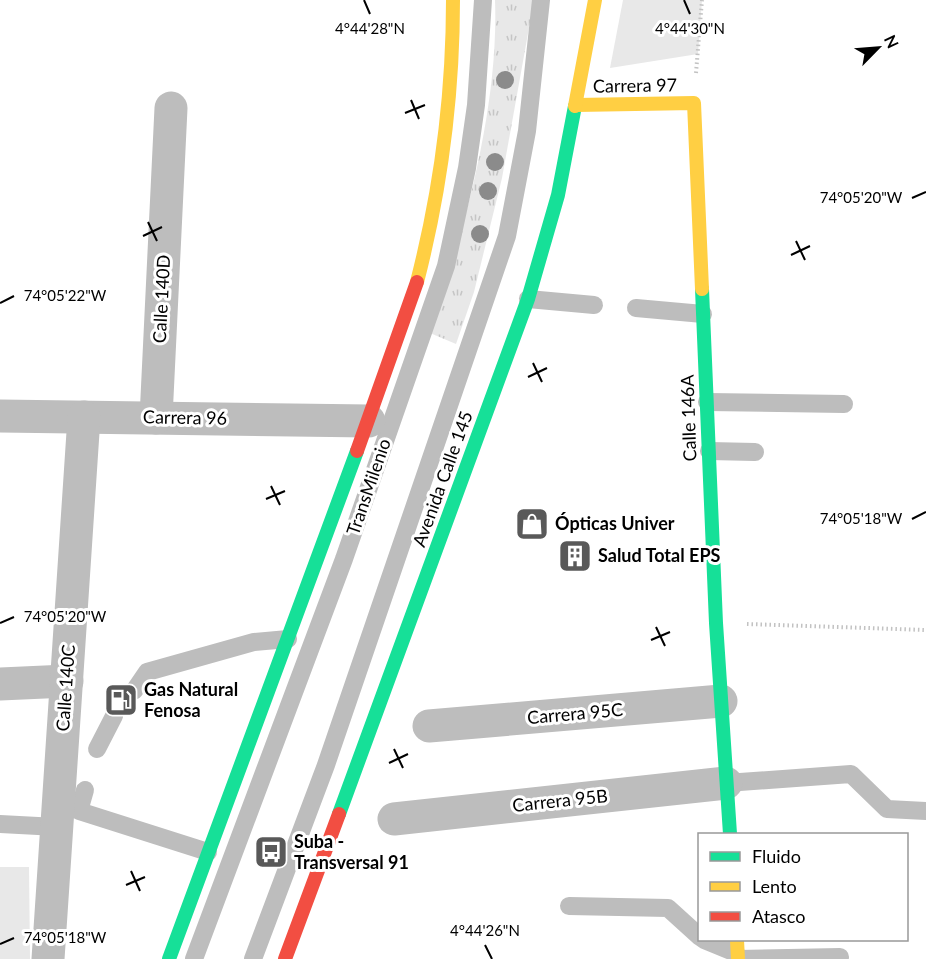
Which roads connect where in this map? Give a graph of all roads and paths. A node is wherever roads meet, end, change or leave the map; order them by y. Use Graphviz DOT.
graph roads {
  1 [pos="453,0"];
  2 [pos="483,0"];
  3 [pos="541,0"];
  4 [pos="581,0"];
  5 [pos="595,0"];
  6 [pos="702,0"];
  7 [pos="694,103"];
  8 [pos="576,105"];
  9 [pos="171,108"];
  10 [pos="528,300"];
  11 [pos="594,305"];
  12 [pos="636,308"];
  13 [pos="703,314"];
  14 [pos="706,402"];
  15 [pos="844,404"];
  16 [pos="0,416"];
  17 [pos="84,417"];
  18 [pos="156,418"];
  19 [pos="369,421"];
  20 [pos="709,451"];
  21 [pos="755,452"];
  22 [pos="716,623"];
  23 [pos="926,630"];
  24 [pos="288,639"];
  25 [pos="67,681"];
  26 [pos="0,684"];
  27 [pos="134,691"];
  28 [pos="721,701"];
  29 [pos="114,716"];
  30 [pos="429,726"];
  31 [pos="97,748"];
  32 [pos="726,783"];
  33 [pos="85,790"];
  34 [pos="926,811"];
  35 [pos="394,819"];
  36 [pos="0,824"];
  37 [pos="57,827"];
  38 [pos="730,833"];
  39 [pos="208,852"];
  40 [pos="568,906"];
  41 [pos="698,936"];
  42 [pos="709,941"];
  43 [pos="737,941"];
  44 [pos="840,957"];
  45 [pos="48,959"];
  46 [pos="169,959"];
  47 [pos="194,959"];
  48 [pos="253,959"];
  49 [pos="285,959"];
  50 [pos="738,959"];
  1 -- 19 [label="main road"];
  2 -- 47 [label="lane, TransMilenio"];
  3 -- 48 [label="lane"];
  4 -- 8 [label="main road"];
  5 -- 8 [label="main road, Avenida Calle 145"];
  6 -- 7 [label="path"];
  7 -- 8 [label="main road, Carrera 97"];
  7 -- 13 [label="main road, Calle 146A"];
  8 -- 10 [label="main road, Avenida Calle 145"];
  9 -- 18 [label="street, Calle 140D"];
  10 -- 11 [label="lane"];
  10 -- 49 [label="main road, Avenida Calle 145"];
  12 -- 13 [label="lane"];
  13 -- 14 [label="main road, Calle 146A"];
  14 -- 15 [label="lane"];
  14 -- 20 [label="main road, Calle 146A"];
  16 -- 17 [label="street, Carrera 96"];
  17 -- 18 [label="street, Carrera 96"];
  17 -- 25 [label="street, Calle 140C"];
  18 -- 19 [label="street, Carrera 96"];
  19 -- 24 [label="main road"];
  20 -- 21 [label="lane"];
  20 -- 22 [label="main road, Calle 146A"];
  22 -- 23 [label="path"];
  22 -- 28 [label="main road, Calle 146A"];
  24 -- 27 [label="lane"];
  24 -- 39 [label="main road"];
  25 -- 26 [label="street"];
  25 -- 37 [label="street, Calle 140C"];
  28 -- 30 [label="street, Carrera 95C"];
  28 -- 32 [label="main road, Calle 146A"];
  29 -- 31 [label="lane"];
  32 -- 34 [label="lane"];
  32 -- 35 [label="street, Carrera 95B"];
  32 -- 38 [label="main road, Calle 146A"];
  33 -- 39 [label="lane"];
  36 -- 37 [label="lane"];
  37 -- 45 [label="street, Calle 140C"];
  39 -- 46 [label="main road"];
  40 -- 41 [label="lane"];
  42 -- 50 [label="lane"];
  43 -- 50 [label="main road"];
  44 -- 50 [label="lane"];
}
